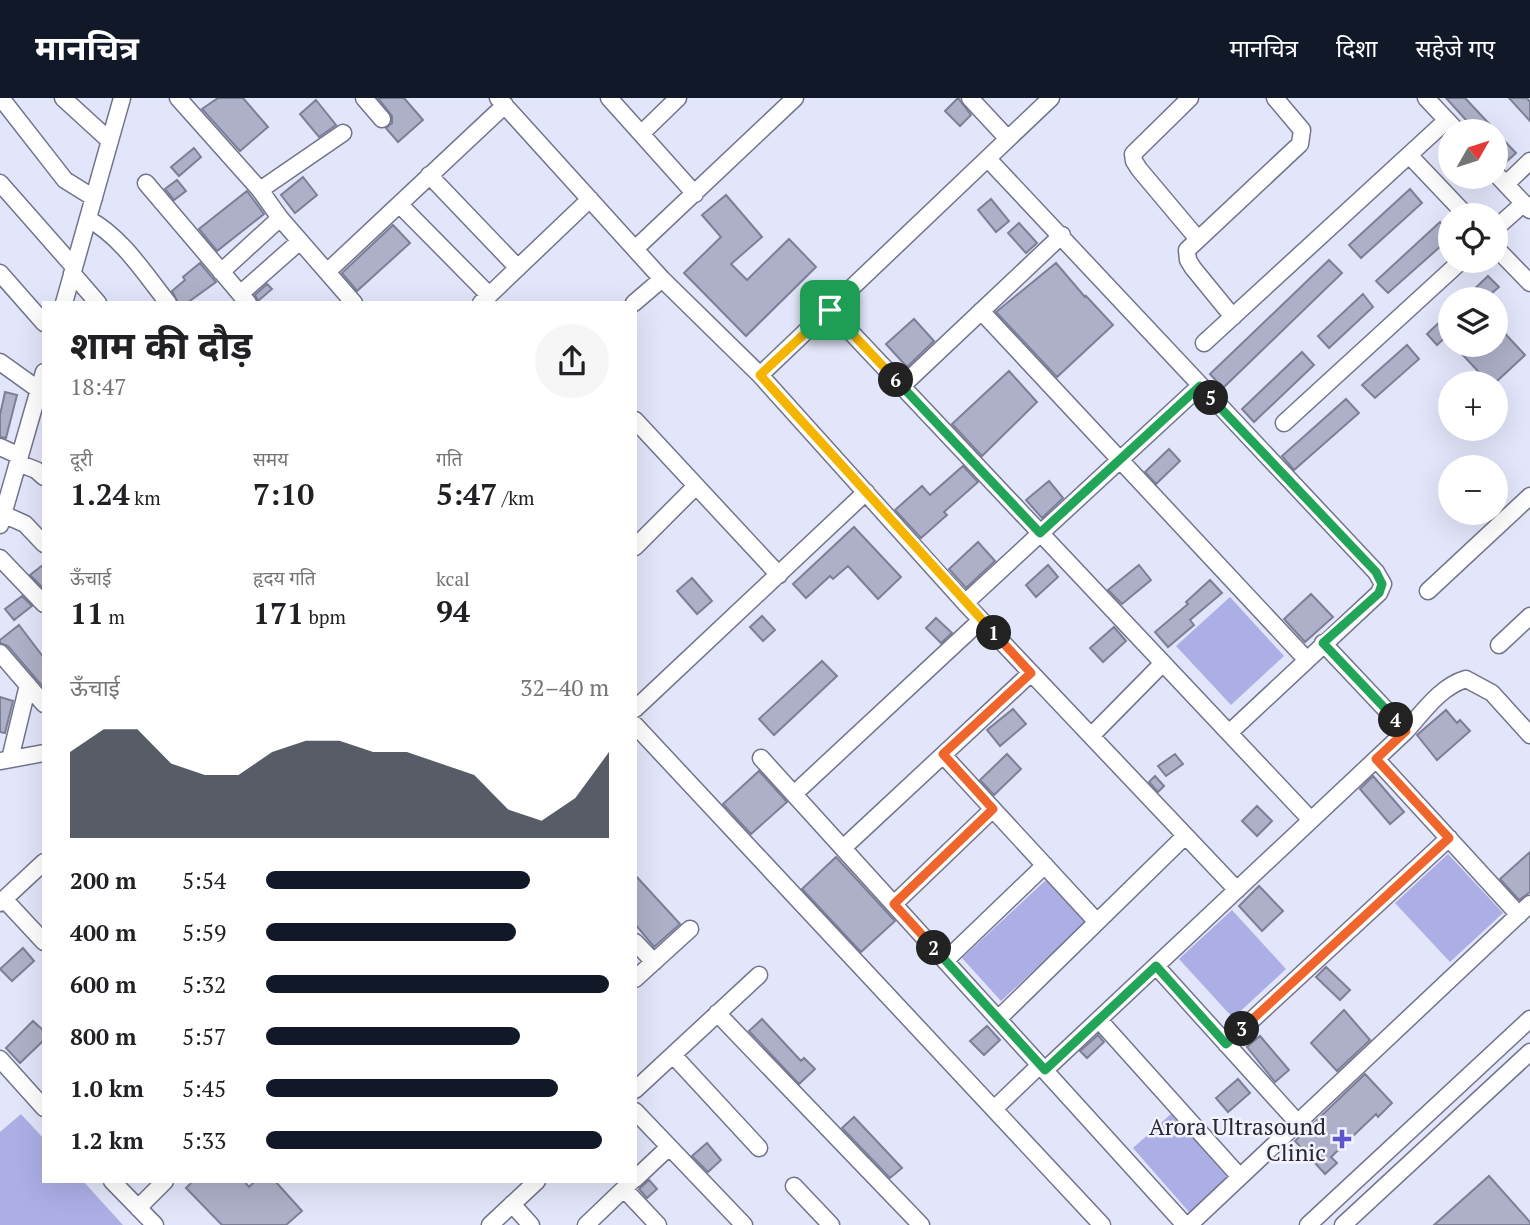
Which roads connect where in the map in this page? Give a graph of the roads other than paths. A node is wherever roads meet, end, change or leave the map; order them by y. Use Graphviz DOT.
graph roads {
  1 [pos="1,98"];
  2 [pos="63,98"];
  3 [pos="122,98"];
  4 [pos="178,98"];
  5 [pos="363,98"];
  6 [pos="609,98"];
  7 [pos="678,98"];
  8 [pos="795,98"];
  9 [pos="970,98"];
  10 [pos="1051,98"];
  11 [pos="1190,98"];
  12 [pos="1275,98"];
  13 [pos="1426,98"];
  14 [pos="502,102"];
  15 [pos="382,119"];
  16 [pos="1446,119"];
  17 [pos="343,133"];
  18 [pos="642,133"];
  19 [pos="1438,135"];
  20 [pos="1008,139"];
  21 [pos="110,141"];
  22 [pos="1409,155"];
  23 [pos="988,159"];
  24 [pos="1530,162"];
  25 [pos="1508,175"];
  26 [pos="429,176"];
  27 [pos="0,183"];
  28 [pos="146,183"];
  29 [pos="1508,187"];
  30 [pos="260,190"];
  31 [pos="695,194"];
  32 [pos="94,198"];
  33 [pos="590,199"];
  34 [pos="1455,203"];
  35 [pos="400,205"];
  36 [pos="1527,207"];
  37 [pos="280,218"];
  38 [pos="88,219"];
  39 [pos="1508,220"];
  40 [pos="1062,235"];
  41 [pos="1197,239"];
  42 [pos="300,240"];
  43 [pos="635,249"];
  44 [pos="1508,260"];
  45 [pos="518,268"];
  46 [pos="73,270"];
  47 [pos="221,272"];
  48 [pos="327,272"];
  49 [pos="0,273"];
  50 [pos="1448,273"];
  51 [pos="662,279"];
  52 [pos="1530,283"];
  53 [pos="244,298"];
  54 [pos="485,299"];
  55 [pos="65,301"];
  56 [pos="96,301"];
  57 [pos="166,301"];
  58 [pos="352,301"];
  59 [pos="637,301"];
  60 [pos="830,310"];
  61 [pos="981,311"];
  62 [pos="1233,317"];
  63 [pos="42,321"];
  64 [pos="1204,343"];
  65 [pos="0,362"];
  66 [pos="760,375"];
  67 [pos="902,386"];
  68 [pos="1200,386"];
  69 [pos="40,397"];
  70 [pos="1284,423"];
  71 [pos="637,426"];
  72 [pos="0,447"];
  73 [pos="19,459"];
  74 [pos="1119,459"];
  75 [pos="42,475"];
  76 [pos="696,486"];
  77 [pos="866,492"];
  78 [pos="1530,496"];
  79 [pos="2,520"];
  80 [pos="1040,533"];
  81 [pos="42,542"];
  82 [pos="637,545"];
  83 [pos="0,558"];
  84 [pos="779,575"];
  85 [pos="1428,592"];
  86 [pos="42,602"];
  87 [pos="965,603"];
  88 [pos="1530,616"];
  89 [pos="981,620"];
  90 [pos="1323,643"];
  91 [pos="1499,645"];
  92 [pos="0,653"];
  93 [pos="1306,659"];
  94 [pos="1163,663"];
  95 [pos="1031,673"];
  96 [pos="28,685"];
  97 [pos="42,702"];
  98 [pos="637,707"];
  99 [pos="637,727"];
  100 [pos="1406,731"];
  101 [pos="1229,733"];
  102 [pos="1530,735"];
  103 [pos="1091,736"];
  104 [pos="42,753"];
  105 [pos="943,754"];
  106 [pos="761,758"];
  107 [pos="1376,759"];
  108 [pos="5,760"];
  109 [pos="794,794"];
  110 [pos="993,809"];
  111 [pos="1311,820"];
  112 [pos="1185,836"];
  113 [pos="1449,838"];
  114 [pos="842,848"];
  115 [pos="42,864"];
  116 [pos="1045,865"];
  117 [pos="1237,890"];
  118 [pos="2,901"];
  119 [pos="894,904"];
  120 [pos="1525,909"];
  121 [pos="1097,922"];
  122 [pos="690,929"];
  123 [pos="42,940"];
  124 [pos="637,945"];
  125 [pos="946,961"];
  126 [pos="654,962"];
  127 [pos="1156,966"];
  128 [pos="759,975"];
  129 [pos="637,977"];
  130 [pos="717,1013"];
  131 [pos="998,1019"];
  132 [pos="1530,1019"];
  133 [pos="1099,1020"];
  134 [pos="1226,1044"];
  135 [pos="1530,1052"];
  136 [pos="673,1055"];
  137 [pos="2,1065"];
  138 [pos="1042,1067"];
  139 [pos="637,1088"];
  140 [pos="42,1106"];
  141 [pos="994,1109"];
  142 [pos="637,1113"];
  143 [pos="1298,1123"];
  144 [pos="670,1147"];
  145 [pos="759,1148"];
  146 [pos="637,1177"];
  147 [pos="1240,1177"];
  148 [pos="114,1183"];
  149 [pos="163,1183"];
  150 [pos="631,1183"];
  151 [pos="527,1185"];
  152 [pos="794,1185"];
  153 [pos="512,1204"];
  154 [pos="138,1208"];
  155 [pos="155,1225"];
  156 [pos="490,1225"];
  157 [pos="531,1225"];
  158 [pos="586,1225"];
  159 [pos="658,1225"];
  160 [pos="744,1225"];
  161 [pos="831,1225"];
  162 [pos="921,1225"];
  163 [pos="1102,1225"];
  164 [pos="1187,1225"];
  165 [pos="1308,1225"];
  166 [pos="1343,1225"];
  1 -- 32 [label="street"];
  2 -- 21 [label="street"];
  3 -- 21 [label="street"];
  4 -- 30 [label="street"];
  5 -- 15 [label="street"];
  6 -- 18 [label="street"];
  7 -- 18 [label="street"];
  8 -- 31 [label="street"];
  9 -- 20 [label="street"];
  10 -- 20 [label="street"];
  11 -- 41 [label="street"];
  12 -- 41 [label="street"];
  13 -- 16 [label="street"];
  14 -- 26 [label="street"];
  14 -- 33 [label="street"];
  17 -- 30 [label="street"];
  18 -- 31 [label="street"];
  19 -- 22 [label="street"];
  20 -- 23 [label="street"];
  21 -- 32 [label="street"];
  22 -- 34 [label="street"];
  22 -- 62 [label="street"];
  23 -- 40 [label="street"];
  23 -- 60 [label="street"];
  24 -- 25 [label="street"];
  26 -- 35 [label="street"];
  26 -- 45 [label="street"];
  27 -- 46 [label="street"];
  28 -- 47 [label="street"];
  29 -- 36 [label="street"];
  30 -- 37 [label="street"];
  31 -- 43 [label="street"];
  32 -- 38 [label="street"];
  33 -- 43 [label="street"];
  33 -- 45 [label="street"];
  35 -- 48 [label="street"];
  35 -- 54 [label="street"];
  36 -- 39 [label="street"];
  37 -- 42 [label="street"];
  37 -- 47 [label="street"];
  38 -- 46 [label="street"];
  38 -- 57 [label="street"];
  40 -- 61 [label="street"];
  40 -- 68 [label="street"];
  41 -- 62 [label="street"];
  42 -- 48 [label="street"];
  42 -- 53 [label="street"];
  43 -- 51 [label="street"];
  44 -- 52 [label="street"];
  45 -- 54 [label="street"];
  46 -- 55 [label="street"];
  46 -- 56 [label="street"];
  47 -- 53 [label="street"];
  48 -- 58 [label="street"];
  49 -- 63 [label="street"];
  50 -- 70 [label="street"];
  51 -- 59 [label="street"];
  51 -- 66 [label="street"];
  60 -- 66 [label="street"];
  60 -- 67 [label="street"];
  61 -- 67 [label="street"];
  61 -- 74 [label="street"];
  62 -- 64 [label="street"];
  65 -- 69 [label="street"];
  66 -- 77 [label="street"];
  67 -- 80 [label="street"];
  68 -- 74 [label="street"];
  68 -- 90 [label="street"];
  69 -- 73 [label="street"];
  71 -- 76 [label="street"];
  72 -- 73 [label="street"];
  73 -- 75 [label="street"];
  73 -- 79 [label="street"];
  74 -- 80 [label="street"];
  74 -- 93 [label="street"];
  76 -- 82 [label="street"];
  76 -- 84 [label="street"];
  77 -- 84 [label="street"];
  77 -- 87 [label="street"];
  78 -- 85 [label="street"];
  79 -- 81 [label="street"];
  80 -- 87 [label="street"];
  80 -- 94 [label="street"];
  83 -- 86 [label="street"];
  84 -- 98 [label="street"];
  87 -- 89 [label="street"];
  88 -- 91 [label="street"];
  89 -- 95 [label="street"];
  89 -- 109 [label="street"];
  90 -- 93 [label="street"];
  90 -- 100 [label="street"];
  92 -- 96 [label="street"];
  93 -- 101 [label="street"];
  94 -- 101 [label="street"];
  94 -- 103 [label="street"];
  95 -- 103 [label="street"];
  95 -- 105 [label="street"];
  96 -- 97 [label="street"];
  96 -- 108 [label="street"];
  99 -- 141 [label="street"];
  100 -- 102 [label="street"];
  100 -- 107 [label="street"];
  101 -- 111 [label="street"];
  103 -- 112 [label="street"];
  104 -- 108 [label="street"];
  105 -- 110 [label="street"];
  105 -- 114 [label="street"];
  106 -- 109 [label="street"];
  107 -- 111 [label="street"];
  107 -- 113 [label="street"];
  109 -- 114 [label="street"];
  110 -- 116 [label="street"];
  110 -- 119 [label="street"];
  111 -- 117 [label="street"];
  112 -- 117 [label="street"];
  112 -- 121 [label="street"];
  113 -- 120 [label="street"];
  113 -- 134 [label="street"];
  114 -- 119 [label="street"];
  115 -- 118 [label="street"];
  116 -- 121 [label="street"];
  116 -- 125 [label="street"];
  117 -- 127 [label="street"];
  118 -- 123 [label="street"];
  119 -- 125 [label="street"];
  120 -- 143 [label="street"];
  121 -- 131 [label="street"];
  122 -- 126 [label="street"];
  124 -- 126 [label="street"];
  125 -- 131 [label="street"];
  126 -- 129 [label="street"];
  127 -- 133 [label="street"];
  127 -- 134 [label="street"];
  128 -- 130 [label="street"];
  130 -- 136 [label="street"];
  130 -- 162 [label="street"];
  131 -- 138 [label="street"];
  132 -- 165 [label="street"];
  133 -- 138 [label="street"];
  133 -- 147 [label="street"];
  134 -- 143 [label="street"];
  135 -- 166 [label="street"];
  136 -- 139 [label="street"];
  136 -- 145 [label="street"];
  137 -- 140 [label="street"];
  138 -- 141 [label="street"];
  138 -- 164 [label="street"];
  141 -- 163 [label="street"];
  142 -- 144 [label="street"];
  143 -- 147 [label="street"];
  144 -- 146 [label="street"];
  144 -- 160 [label="street"];
  147 -- 164 [label="street"];
  148 -- 154 [label="street"];
  149 -- 154 [label="street"];
  150 -- 158 [label="street"];
  150 -- 159 [label="street"];
  151 -- 153 [label="street"];
  152 -- 161 [label="street"];
  153 -- 156 [label="street"];
  153 -- 157 [label="street"];
  154 -- 155 [label="street"];
}
